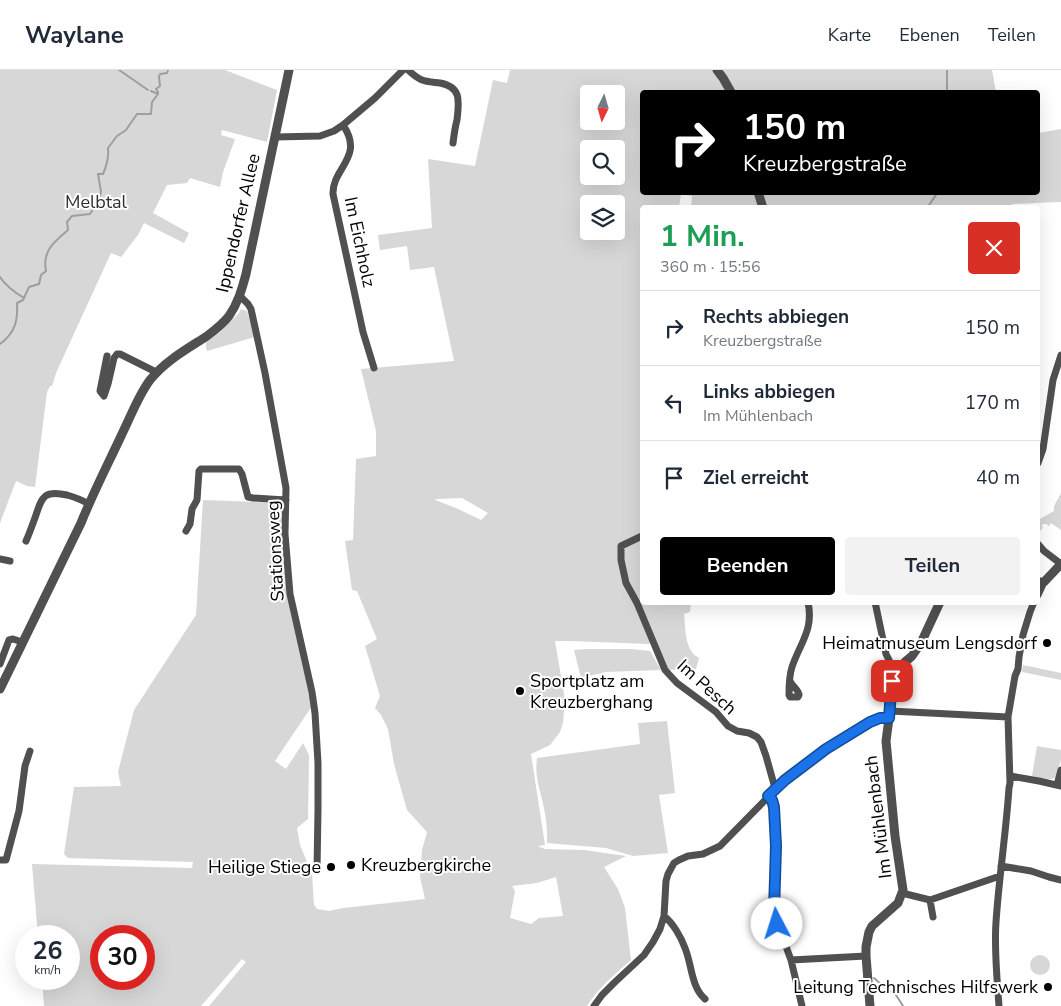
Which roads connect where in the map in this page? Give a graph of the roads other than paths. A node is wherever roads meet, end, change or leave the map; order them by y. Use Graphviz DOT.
graph roads {
  1 [pos="289,70"];
  2 [pos="403,70"];
  3 [pos="408,70"];
  4 [pos="717,70"];
  5 [pos="730,90"];
  6 [pos="343,125"];
  7 [pos="275,137"];
  8 [pos="453,143"];
  9 [pos="240,296"];
  10 [pos="1061,355"];
  11 [pos="107,356"];
  12 [pos="374,368"];
  13 [pos="156,372"];
  14 [pos="1040,457"];
  15 [pos="286,500"];
  16 [pos="89,504"];
  17 [pos="186,531"];
  18 [pos="640,537"];
  19 [pos="26,541"];
  20 [pos="1040,546"];
  21 [pos="0,559"];
  22 [pos="10,561"];
  23 [pos="1061,564"];
  24 [pos="1041,582"];
  25 [pos="808,605"];
  26 [pos="877,605"];
  27 [pos="939,605"];
  28 [pos="1033,605"];
  29 [pos="22,642"];
  30 [pos="0,664"];
  31 [pos="898,670"];
  32 [pos="790,682"];
  33 [pos="0,689"];
  34 [pos="889,715"];
  35 [pos="1008,716"];
  36 [pos="30,751"];
  37 [pos="1061,770"];
  38 [pos="1010,776"];
  39 [pos="1059,785"];
  40 [pos="776,788"];
  41 [pos="768,796"];
  42 [pos="3,860"];
  43 [pos="1001,866"];
  44 [pos="316,871"];
  45 [pos="1000,876"];
  46 [pos="1061,880"];
  47 [pos="902,893"];
  48 [pos="930,900"];
  49 [pos="664,916"];
  50 [pos="933,917"];
  51 [pos="866,956"];
  52 [pos="791,960"];
  53 [pos="705,999"];
  54 [pos="594,1006"];
  55 [pos="802,1006"];
  56 [pos="870,1006"];
  57 [pos="999,1006"];
  1 -- 7 [label="street, Ippendorfer Allee"];
  2 -- 6 [label="street"];
  3 -- 8 [label="street"];
  4 -- 5 [label="street"];
  6 -- 7 [label="street"];
  6 -- 12 [label="street, Im Eichholz"];
  7 -- 9 [label="street, Ippendorfer Allee"];
  9 -- 13 [label="street, Ippendorfer Allee"];
  9 -- 15 [label="street, Stationsweg"];
  10 -- 14 [label="street"];
  11 -- 13 [label="street"];
  13 -- 16 [label="street, Ippendorfer Allee"];
  15 -- 17 [label="street"];
  15 -- 44 [label="street, Stationsweg"];
  16 -- 19 [label="street"];
  16 -- 29 [label="street, Ippendorfer Allee"];
  18 -- 40 [label="street, Im Pesch"];
  20 -- 23 [label="street"];
  21 -- 22 [label="street"];
  23 -- 24 [label="street"];
  25 -- 32 [label="street"];
  26 -- 31 [label="street"];
  27 -- 31 [label="street, Im Mühlenbach"];
  28 -- 35 [label="street"];
  29 -- 30 [label="street"];
  29 -- 33 [label="street, Ippendorfer Allee"];
  31 -- 34 [label="street, Im Mühlenbach"];
  34 -- 35 [label="street"];
  34 -- 40 [label="street"];
  34 -- 47 [label="street, Im Mühlenbach"];
  35 -- 38 [label="street"];
  36 -- 42 [label="street"];
  37 -- 39 [label="street"];
  38 -- 39 [label="street"];
  38 -- 43 [label="street"];
  40 -- 41 [label="street"];
  41 -- 49 [label="street"];
  41 -- 52 [label="street"];
  43 -- 45 [label="street"];
  43 -- 46 [label="street"];
  45 -- 48 [label="street"];
  45 -- 57 [label="street"];
  47 -- 48 [label="street"];
  47 -- 51 [label="street"];
  48 -- 50 [label="street"];
  49 -- 53 [label="street"];
  49 -- 54 [label="street"];
  51 -- 52 [label="street"];
  51 -- 56 [label="street"];
  52 -- 55 [label="street"];
}
